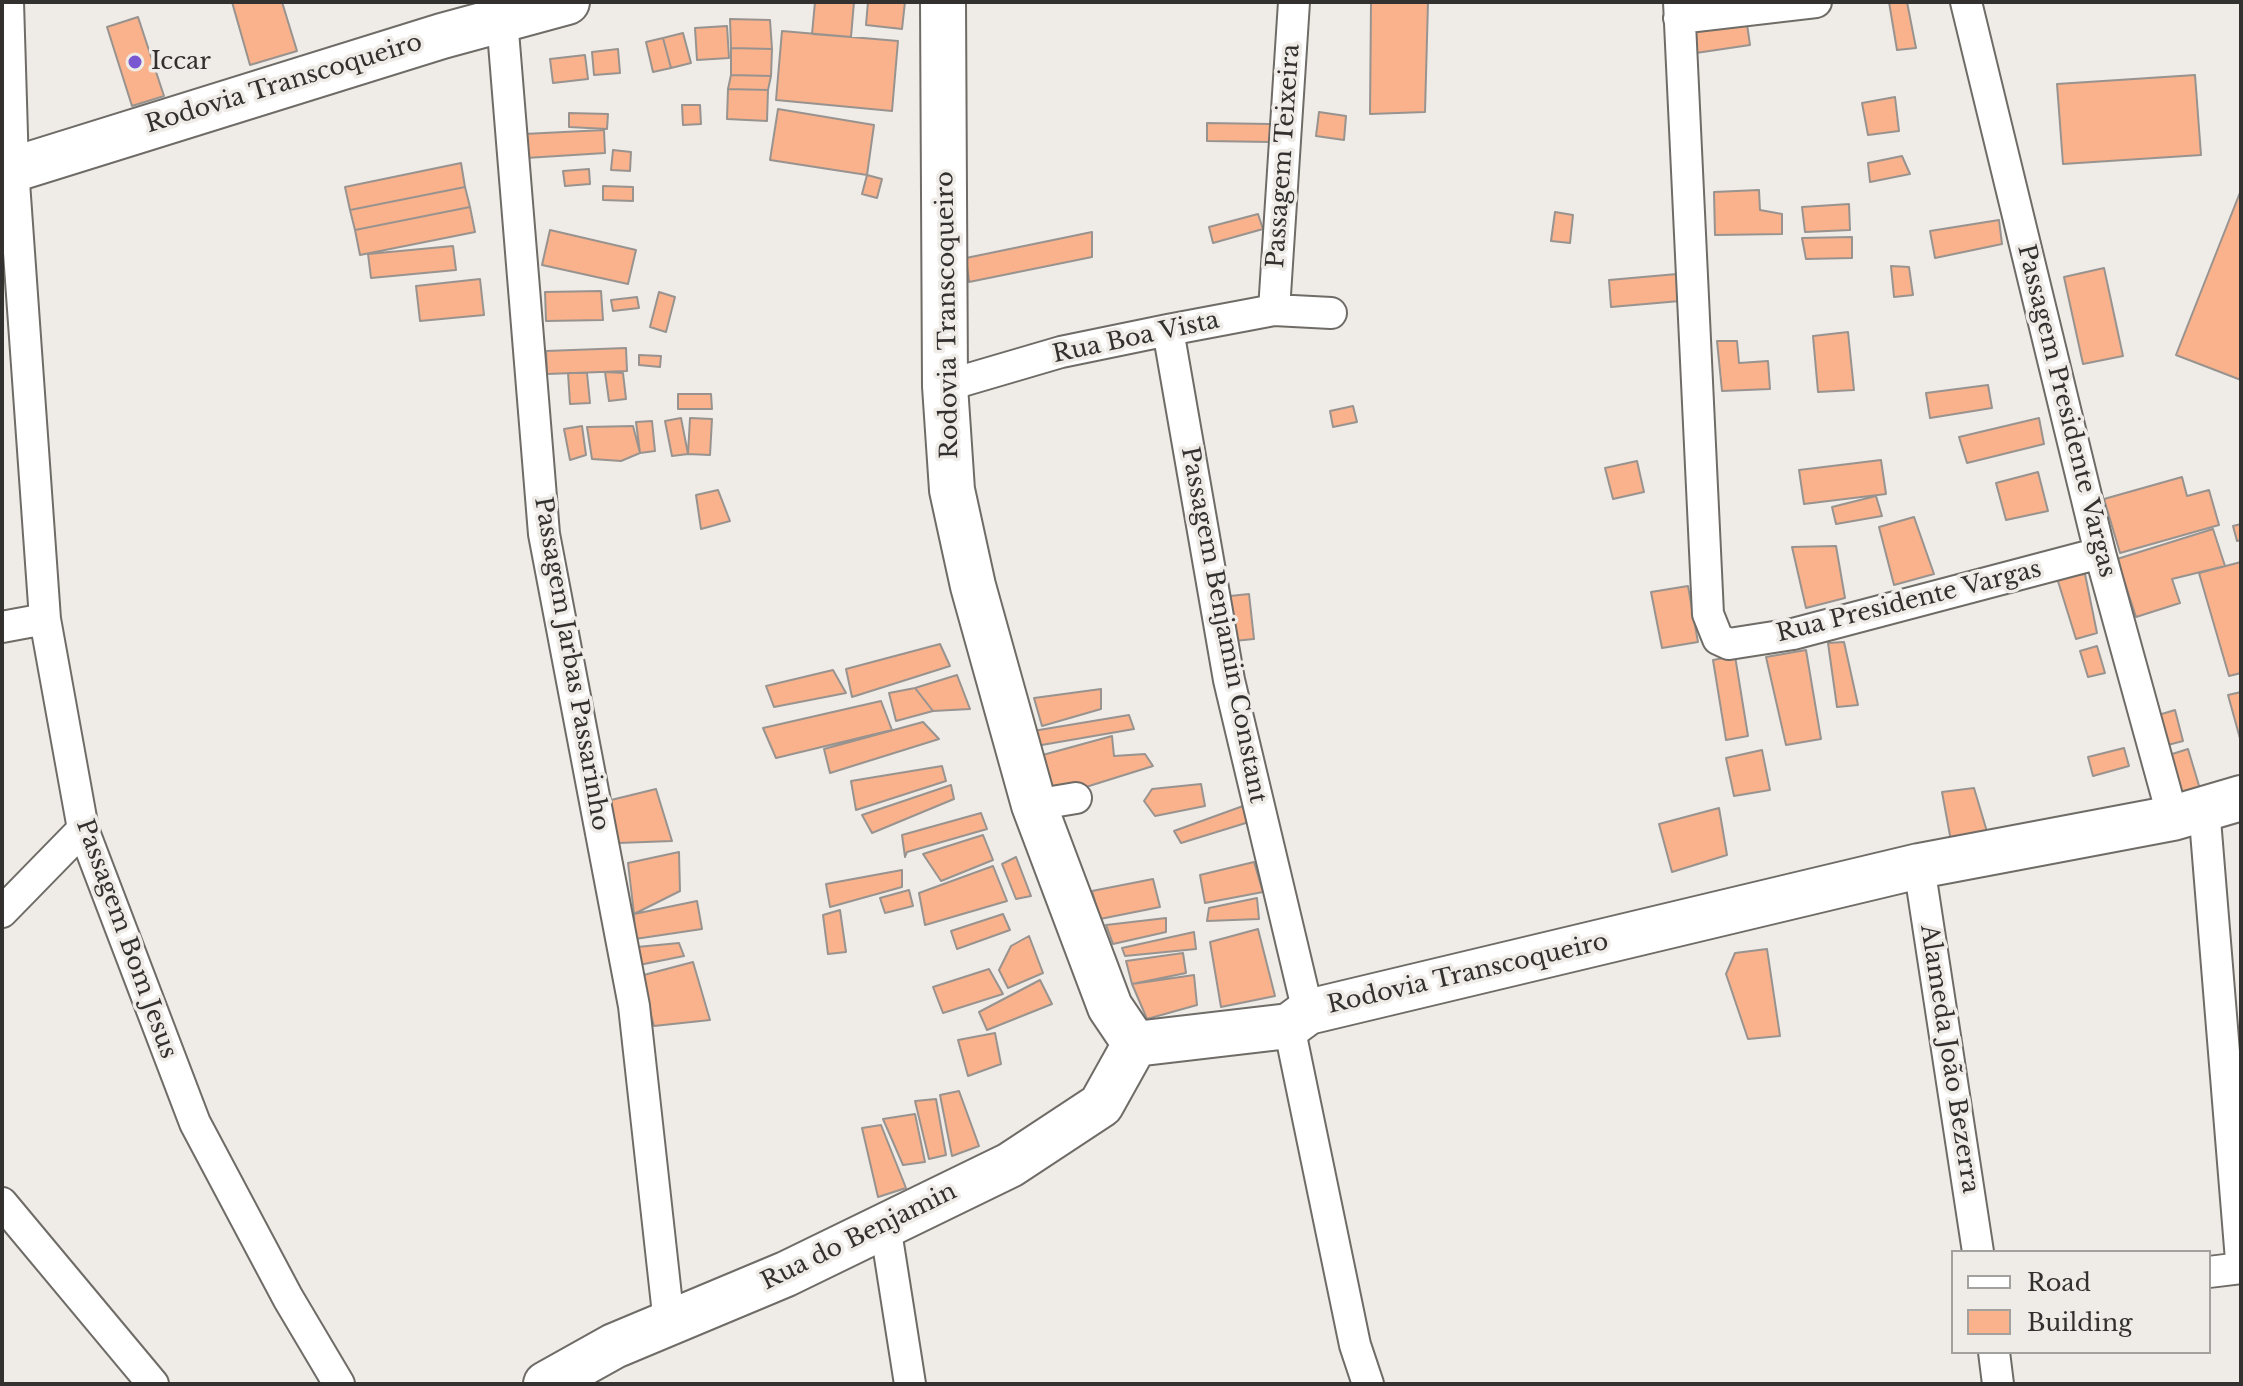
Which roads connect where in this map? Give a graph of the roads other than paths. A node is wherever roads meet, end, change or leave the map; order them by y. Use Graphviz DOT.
graph roads {
  1 [pos="8,2"];
  2 [pos="567,2"];
  3 [pos="943,2"];
  4 [pos="1294,2"];
  5 [pos="1816,2"];
  6 [pos="1966,2"];
  7 [pos="500,10"];
  8 [pos="1679,10"];
  9 [pos="8,170"];
  10 [pos="1274,310"];
  11 [pos="1331,313"];
  12 [pos="1168,330"];
  13 [pos="945,386"];
  14 [pos="2100,553"];
  15 [pos="45,619"];
  16 [pos="2,627"];
  17 [pos="2206,808"];
  18 [pos="83,829"];
  19 [pos="1919,866"];
  20 [pos="2,912"];
  21 [pos="1298,1019"];
  22 [pos="1135,1044"];
  23 [pos="2,1203"];
  24 [pos="885,1225"];
  25 [pos="1978,1250"];
  26 [pos="2241,1260"];
  27 [pos="2241,1268"];
  28 [pos="2211,1272"];
  29 [pos="669,1323"];
  30 [pos="1994,1354"];
  31 [pos="153,1384"];
  32 [pos="339,1384"];
  33 [pos="546,1384"];
  34 [pos="910,1384"];
  35 [pos="1368,1384"];
  36 [pos="1998,1384"];
  1 -- 9 [label="street"];
  2 -- 7 [label="main road, Rodovia Transcoqueiro"];
  3 -- 13 [label="main road, Rodovia Transcoqueiro"];
  4 -- 10 [label="street, Passagem Teixeira"];
  5 -- 8 [label="street"];
  6 -- 14 [label="street, Passagem Presidente Vargas"];
  7 -- 9 [label="main road, Rodovia Transcoqueiro"];
  7 -- 29 [label="street, Passagem Jarbas Passarinho"];
  8 -- 14 [label="street, Rua Presidente Vargas"];
  9 -- 15 [label="street, Passagem Bom Jesus"];
  10 -- 11 [label="street, Rua Boa Vista"];
  10 -- 12 [label="street, Rua Boa Vista"];
  12 -- 13 [label="street, Rua Boa Vista"];
  12 -- 21 [label="street, Passagem Benjamin Constant"];
  13 -- 22 [label="main road, Rodovia Transcoqueiro"];
  14 -- 17 [label="street, Passagem Presidente Vargas"];
  15 -- 16 [label="street"];
  15 -- 18 [label="street, Passagem Bom Jesus"];
  17 -- 19 [label="main road, Rodovia Transcoqueiro"];
  17 -- 26 [label="street, Passagem Presidente Vargas"];
  18 -- 20 [label="street"];
  18 -- 32 [label="street, Passagem Bom Jesus"];
  19 -- 21 [label="main road, Rodovia Transcoqueiro"];
  19 -- 25 [label="street, Alameda João Bezerra"];
  21 -- 22 [label="main road, Rodovia Transcoqueiro"];
  21 -- 35 [label="street, Passagem Benjamin Constant"];
  22 -- 24 [label="main road, Rua do Benjamin"];
  23 -- 31 [label="street"];
  24 -- 29 [label="main road, Rua do Benjamin"];
  24 -- 34 [label="street"];
  27 -- 28 [label="street"];
  29 -- 33 [label="main road, Rua do Benjamin"];
  30 -- 36 [label="street"];
}
